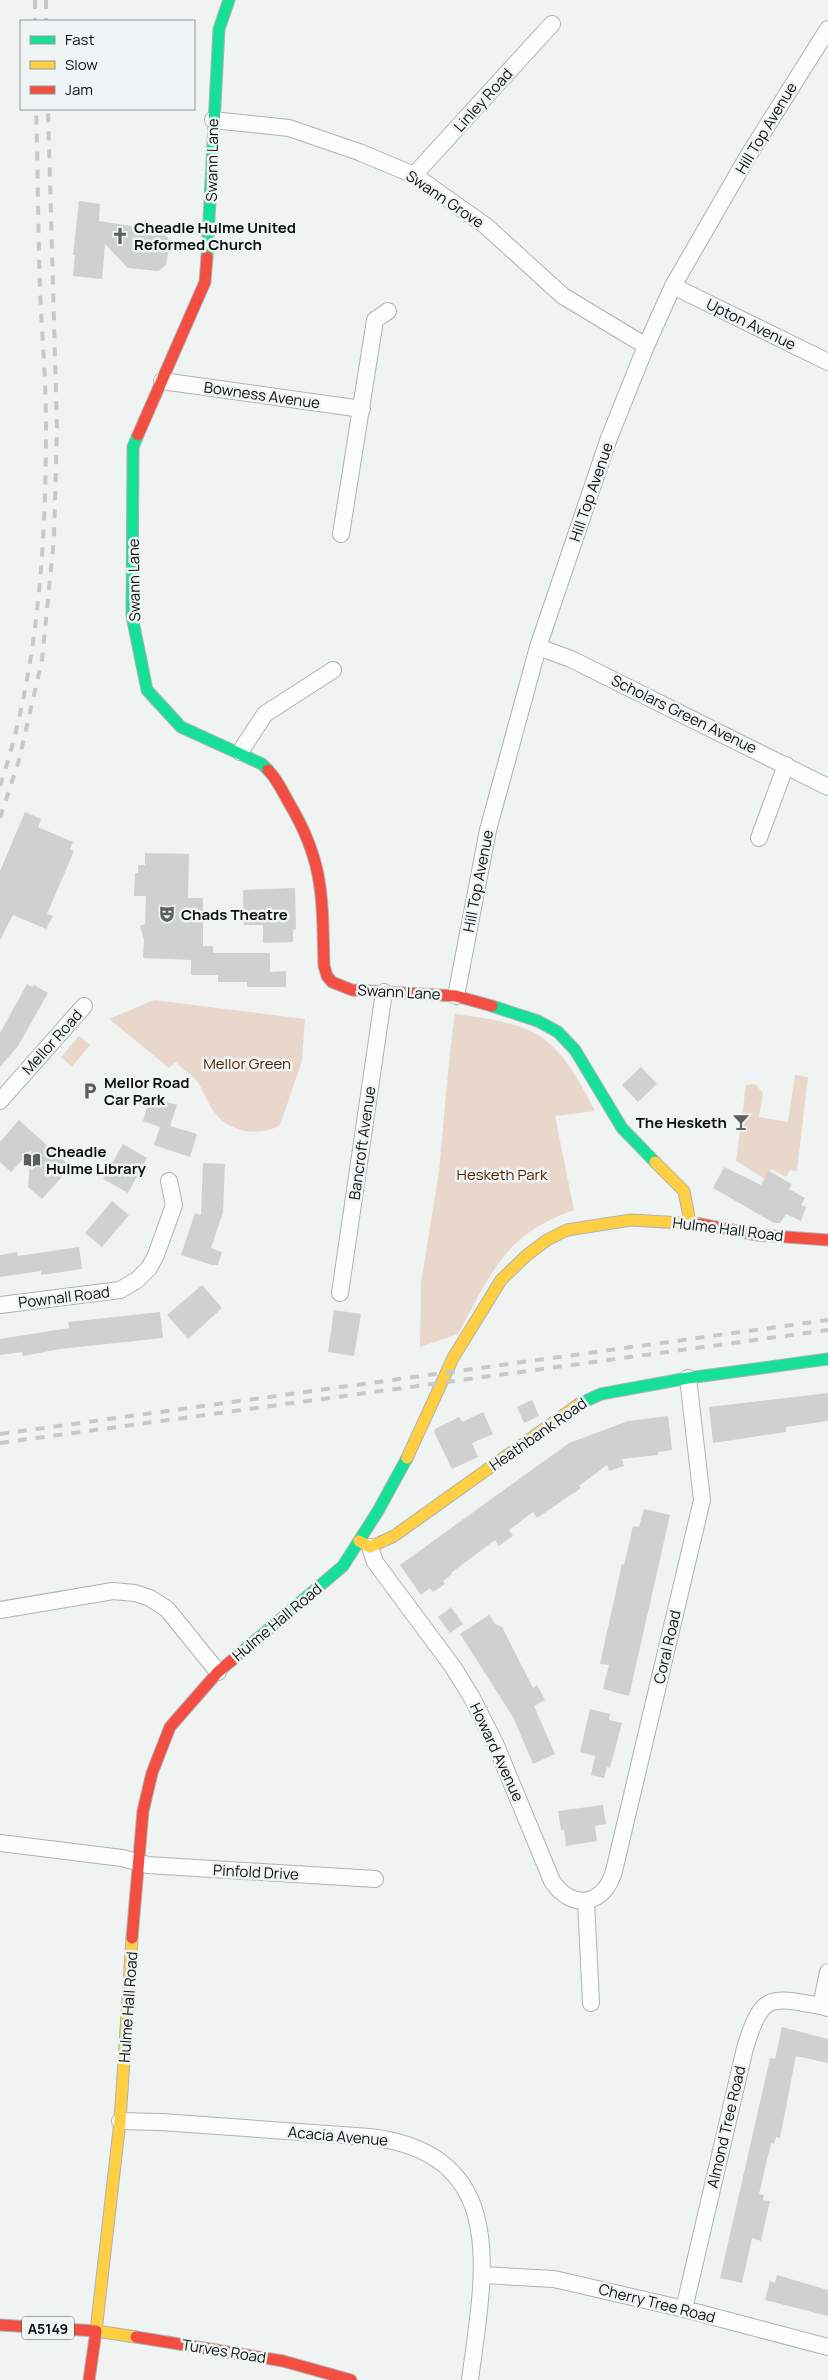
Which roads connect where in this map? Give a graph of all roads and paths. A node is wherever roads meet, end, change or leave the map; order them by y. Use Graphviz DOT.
graph roads {
  1 [pos="229,0"];
  2 [pos="552,24"];
  3 [pos="828,29"];
  4 [pos="213,120"];
  5 [pos="414,175"];
  6 [pos="673,286"];
  7 [pos="388,311"];
  8 [pos="646,346"];
  9 [pos="828,362"];
  10 [pos="162,381"];
  11 [pos="362,409"];
  12 [pos="340,534"];
  13 [pos="538,647"];
  14 [pos="333,670"];
  15 [pos="240,752"];
  16 [pos="786,765"];
  17 [pos="826,783"];
  18 [pos="759,838"];
  19 [pos="384,992"];
  20 [pos="456,996"];
  21 [pos="84,1006"];
  22 [pos="0,1101"];
  23 [pos="169,1182"];
  24 [pos="690,1222"];
  25 [pos="828,1240"];
  26 [pos="340,1293"];
  27 [pos="0,1305"];
  28 [pos="828,1359"];
  29 [pos="688,1378"];
  30 [pos="365,1544"];
  31 [pos="0,1610"];
  32 [pos="218,1672"];
  33 [pos="0,1843"];
  34 [pos="137,1862"];
  35 [pos="375,1879"];
  36 [pos="586,1901"];
  37 [pos="828,1972"];
  38 [pos="591,2003"];
  39 [pos="824,2007"];
  40 [pos="120,2121"];
  41 [pos="483,2276"];
  42 [pos="684,2309"];
  43 [pos="0,2325"];
  44 [pos="96,2331"];
  45 [pos="828,2347"];
  46 [pos="89,2380"];
  47 [pos="351,2380"];
  48 [pos="470,2380"];
  1 -- 4 [label="street, Swann Lane"];
  2 -- 5 [label="street, Linley Road"];
  3 -- 6 [label="street, Hill Top Avenue"];
  4 -- 5 [label="street, Swann Grove"];
  4 -- 10 [label="street, Swann Lane"];
  5 -- 8 [label="street, Swann Grove"];
  6 -- 8 [label="street, Hill Top Avenue"];
  6 -- 9 [label="street, Upton Avenue"];
  7 -- 11 [label="street"];
  8 -- 13 [label="street, Hill Top Avenue"];
  10 -- 11 [label="street, Bowness Avenue"];
  10 -- 15 [label="street, Swann Lane"];
  11 -- 12 [label="street"];
  13 -- 16 [label="street, Scholars Green Avenue"];
  13 -- 20 [label="street, Hill Top Avenue"];
  14 -- 15 [label="street"];
  15 -- 19 [label="street, Swann Lane"];
  16 -- 17 [label="street, Scholars Green Avenue"];
  16 -- 18 [label="street"];
  19 -- 20 [label="street, Swann Lane"];
  19 -- 26 [label="street, Bancroft Avenue"];
  20 -- 24 [label="street, Swann Lane"];
  21 -- 22 [label="street, Mellor Road"];
  23 -- 27 [label="street, Pownall Road"];
  24 -- 25 [label="street, Hulme Hall Road"];
  24 -- 30 [label="street, Hulme Hall Road"];
  28 -- 29 [label="street, Heathbank Road"];
  29 -- 30 [label="street, Heathbank Road"];
  29 -- 36 [label="street, Coral Road"];
  30 -- 32 [label="street, Hulme Hall Road"];
  30 -- 36 [label="street, Howard Avenue"];
  31 -- 32 [label="street"];
  32 -- 34 [label="street, Hulme Hall Road"];
  33 -- 34 [label="street, Pinfold Drive"];
  34 -- 35 [label="street, Pinfold Drive"];
  34 -- 40 [label="street, Hulme Hall Road"];
  36 -- 38 [label="street"];
  37 -- 39 [label="street"];
  39 -- 42 [label="street, Almond Tree Road"];
  40 -- 41 [label="street, Acacia Avenue"];
  40 -- 44 [label="street, Hulme Hall Road"];
  41 -- 42 [label="street, Cherry Tree Road"];
  41 -- 48 [label="street, Acacia Avenue"];
  42 -- 45 [label="street, Cherry Tree Road"];
  43 -- 44 [label="street, A5149"];
  44 -- 46 [label="street, A5149"];
  44 -- 47 [label="street, Turves Road"];
}
